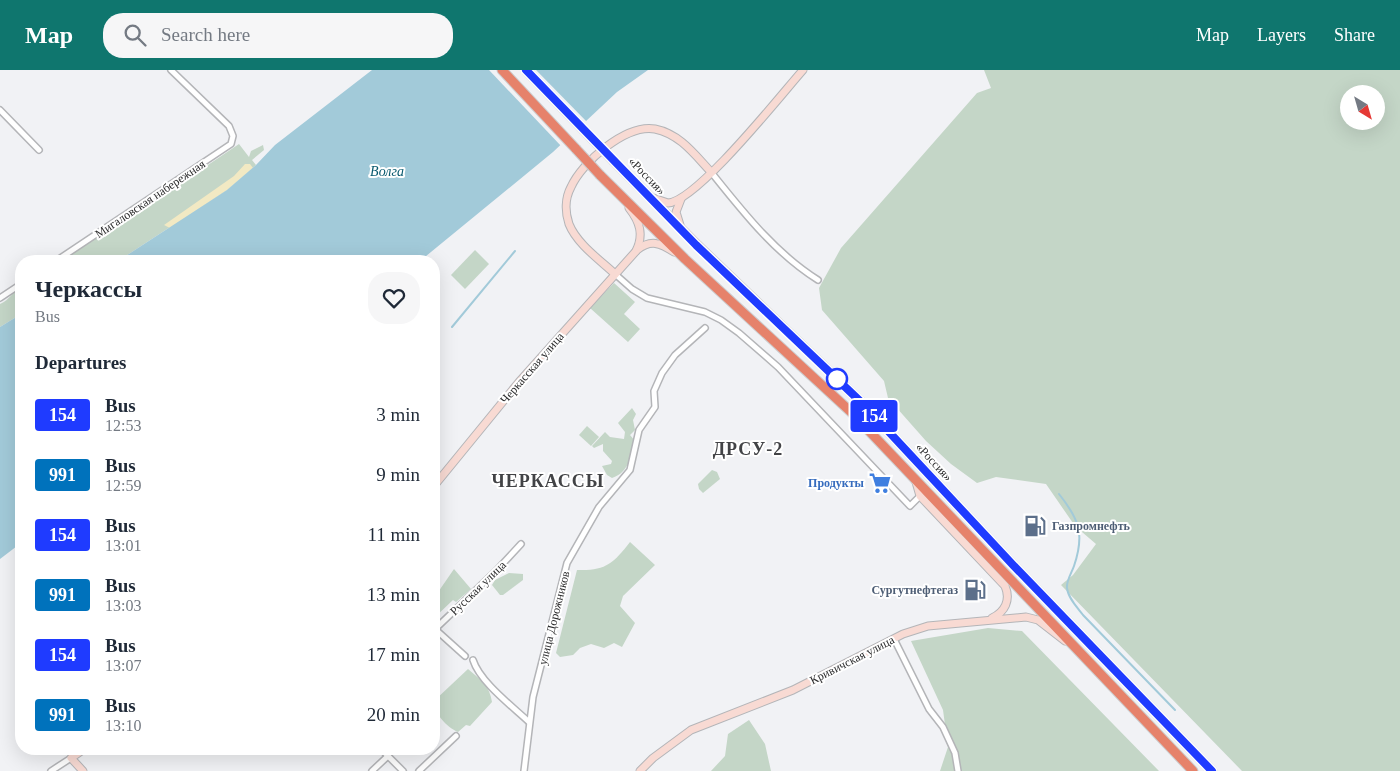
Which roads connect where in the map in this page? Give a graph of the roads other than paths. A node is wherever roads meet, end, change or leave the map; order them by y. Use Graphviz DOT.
graph roads {
  1 [pos="171,70"];
  2 [pos="502,70"];
  3 [pos="526,70"];
  4 [pos="803,70"];
  5 [pos="0,110"];
  6 [pos="39,150"];
  7 [pos="625,172"];
  8 [pos="711,172"];
  9 [pos="610,185"];
  10 [pos="682,198"];
  11 [pos="696,245"];
  12 [pos="634,253"];
  13 [pos="65,255"];
  14 [pos="684,258"];
  15 [pos="615,274"];
  16 [pos="818,280"];
  17 [pos="15,288"];
  18 [pos="0,298"];
  19 [pos="705,328"];
  20 [pos="440,479"];
  21 [pos="916,482"];
  22 [pos="920,496"];
  23 [pos="521,544"];
  24 [pos="984,621"];
  25 [pos="440,624"];
  26 [pos="440,635"];
  27 [pos="894,639"];
  28 [pos="1075,648"];
  29 [pos="465,656"];
  30 [pos="473,660"];
  31 [pos="529,722"];
  32 [pos="456,736"];
  33 [pos="440,752"];
  34 [pos="75,755"];
  35 [pos="436,755"];
  36 [pos="388,756"];
  37 [pos="71,758"];
  38 [pos="51,771"];
  39 [pos="83,771"];
  40 [pos="372,771"];
  41 [pos="403,771"];
  42 [pos="420,771"];
  43 [pos="524,771"];
  44 [pos="640,771"];
  45 [pos="958,771"];
  46 [pos="1193,771"];
  47 [pos="1212,771"];
  1 -- 13 [label="street, Мигаловская набережная"];
  2 -- 9 [label="highway, bridge"];
  3 -- 7 [label="highway, «Россия», bridge"];
  4 -- 8 [label="street"];
  5 -- 6 [label="street"];
  7 -- 10 [label="street"];
  7 -- 11 [label="highway, «Россия»"];
  8 -- 10 [label="street"];
  8 -- 15 [label="street"];
  8 -- 16 [label="street"];
  9 -- 12 [label="street, Черкасская улица"];
  9 -- 14 [label="highway"];
  10 -- 11 [label="street"];
  11 -- 47 [label="highway, «Россия»"];
  12 -- 14 [label="street, Черкасская улица"];
  12 -- 15 [label="street, Черкасская улица"];
  14 -- 21 [label="highway"];
  15 -- 20 [label="street, Черкасская улица"];
  15 -- 22 [label="street"];
  17 -- 18 [label="street"];
  19 -- 31 [label="street, улица Дорожников"];
  21 -- 22 [label="street"];
  21 -- 28 [label="highway"];
  22 -- 24 [label="street"];
  23 -- 25 [label="street, Русская улица"];
  24 -- 27 [label="street, Кривичская улица"];
  24 -- 28 [label="street, Кривичская улица"];
  26 -- 29 [label="street"];
  27 -- 44 [label="street, Кривичская улица"];
  27 -- 45 [label="street"];
  28 -- 46 [label="highway"];
  30 -- 31 [label="street"];
  31 -- 43 [label="street, улица Дорожников"];
  32 -- 33 [label="street"];
  34 -- 37 [label="street"];
  35 -- 42 [label="street"];
  36 -- 40 [label="street"];
  36 -- 41 [label="street"];
  37 -- 38 [label="street"];
  37 -- 39 [label="street"];
}
